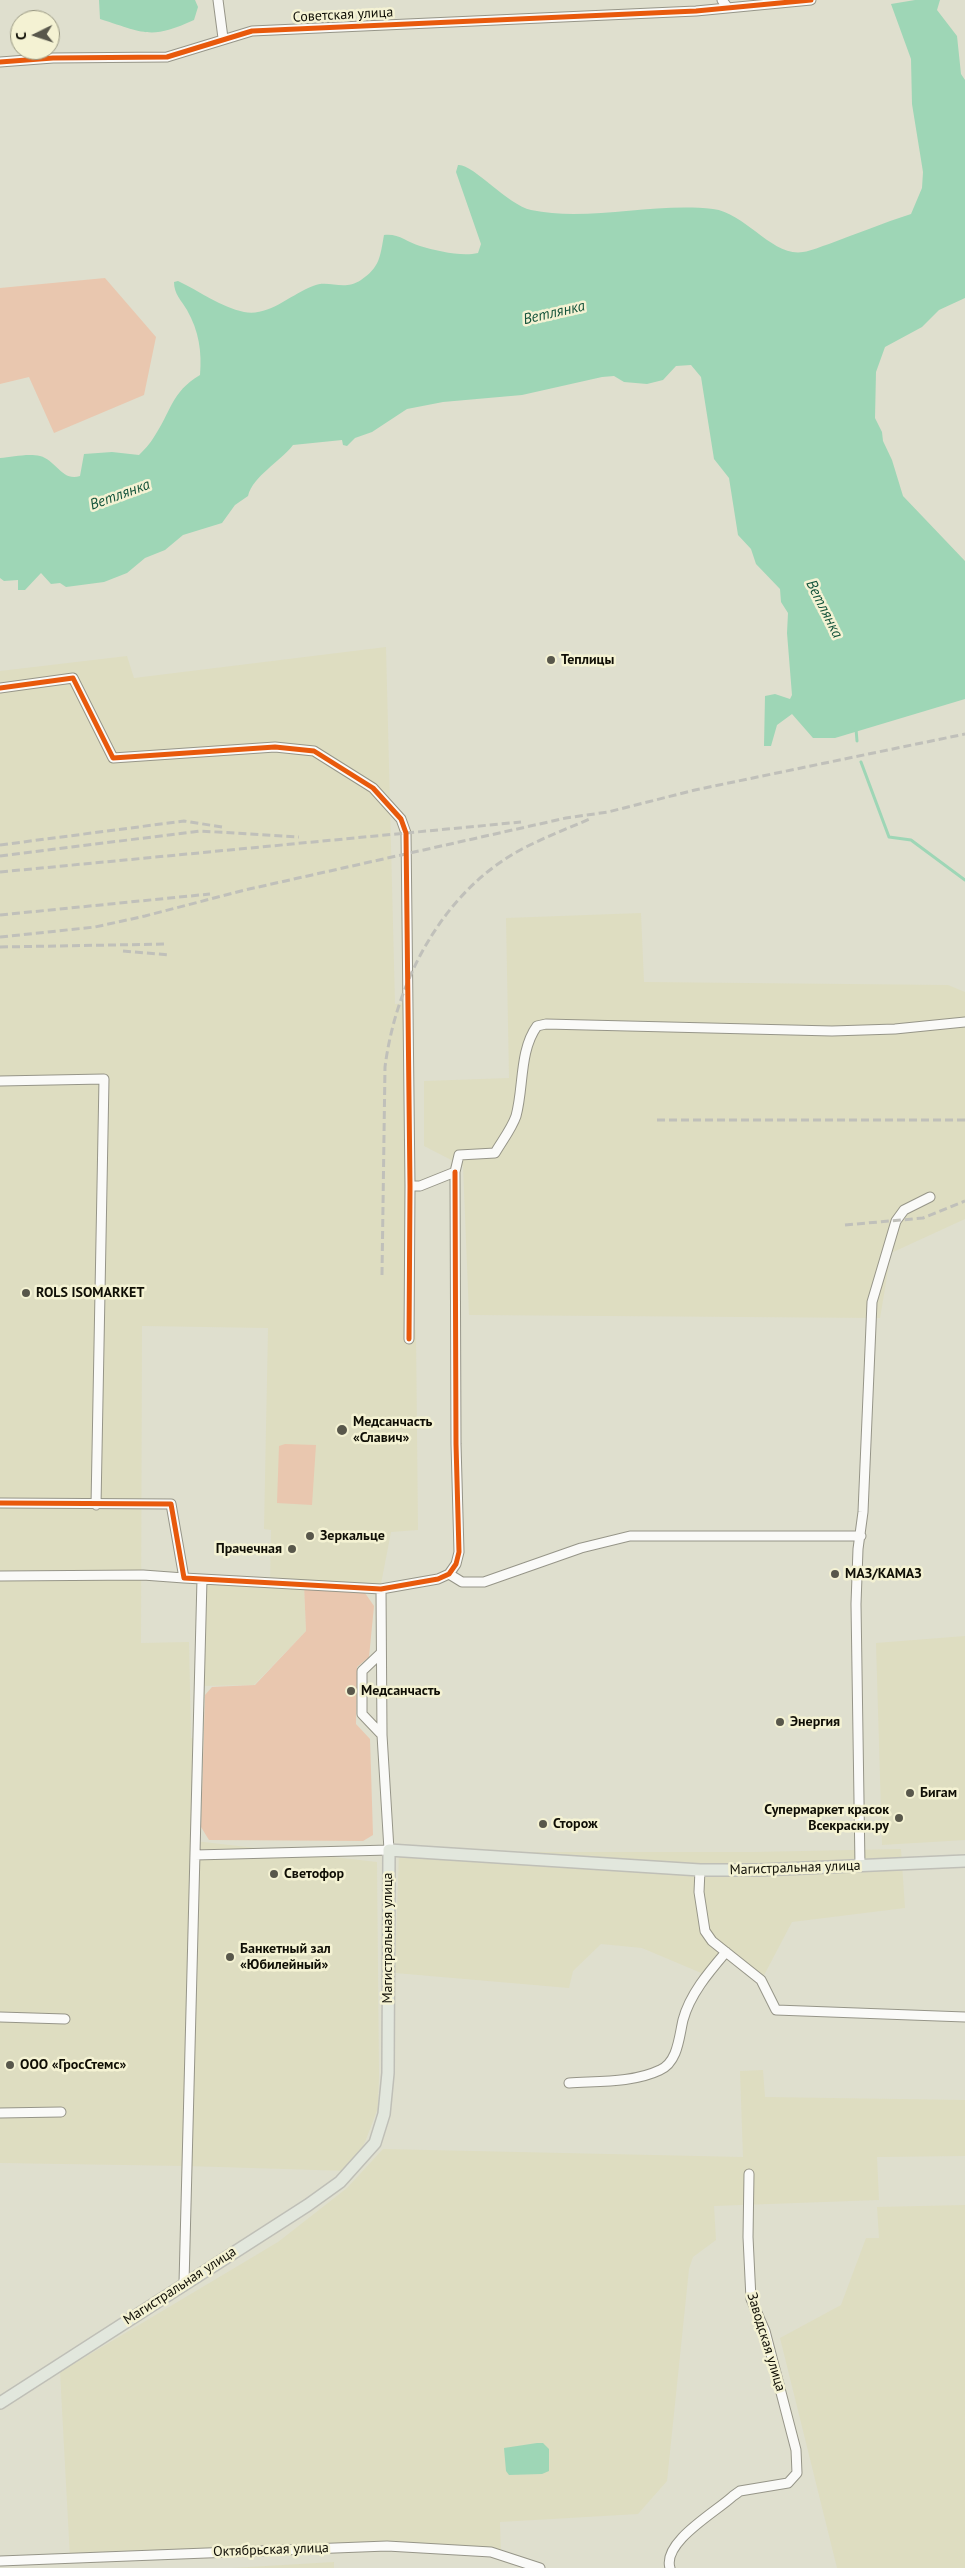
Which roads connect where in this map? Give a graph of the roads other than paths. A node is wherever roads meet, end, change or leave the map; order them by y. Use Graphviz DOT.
graph roads {
  1 [pos="218,0"];
  2 [pos="722,0"];
  3 [pos="811,0"];
  4 [pos="728,8"];
  5 [pos="224,38"];
  6 [pos="0,62"];
  7 [pos="0,688"];
  8 [pos="965,1022"];
  9 [pos="0,1081"];
  10 [pos="455,1172"];
  11 [pos="410,1186"];
  12 [pos="930,1197"];
  13 [pos="409,1339"];
  14 [pos="0,1503"];
  15 [pos="96,1505"];
  16 [pos="861,1536"];
  17 [pos="449,1574"];
  18 [pos="0,1576"];
  19 [pos="184,1578"];
  20 [pos="202,1579"];
  21 [pos="380,1589"];
  22 [pos="381,1654"];
  23 [pos="382,1734"];
  24 [pos="389,1850"];
  25 [pos="195,1855"];
  26 [pos="965,1861"];
  27 [pos="860,1866"];
  28 [pos="700,1870"];
  29 [pos="726,1952"];
  30 [pos="0,2017"];
  31 [pos="965,2017"];
  32 [pos="65,2018"];
  33 [pos="569,2083"];
  34 [pos="61,2112"];
  35 [pos="0,2113"];
  36 [pos="749,2174"];
  37 [pos="184,2283"];
  38 [pos="0,2403"];
  39 [pos="0,2561"];
  40 [pos="540,2568"];
  41 [pos="670,2568"];
  1 -- 5 [label="street"];
  2 -- 4 [label="street"];
  3 -- 4 [label="street, Советская улица"];
  4 -- 5 [label="street, Советская улица"];
  5 -- 6 [label="street, Советская улица"];
  7 -- 11 [label="street"];
  8 -- 10 [label="street"];
  9 -- 15 [label="street"];
  10 -- 11 [label="street"];
  10 -- 17 [label="street"];
  11 -- 13 [label="street"];
  12 -- 16 [label="street"];
  14 -- 15 [label="street"];
  15 -- 19 [label="street"];
  16 -- 17 [label="street"];
  16 -- 27 [label="street"];
  17 -- 21 [label="street"];
  18 -- 19 [label="street"];
  19 -- 20 [label="street"];
  20 -- 21 [label="street"];
  20 -- 25 [label="street"];
  21 -- 22 [label="street"];
  22 -- 23 [label="street"];
  22 -- 23 [label="street"];
  23 -- 24 [label="street"];
  24 -- 25 [label="street"];
  24 -- 28 [label="main road, Магистральная улица"];
  24 -- 37 [label="main road, Магистральная улица"];
  25 -- 37 [label="street"];
  26 -- 27 [label="main road, Магистральная улица"];
  27 -- 28 [label="main road, Магистральная улица"];
  28 -- 29 [label="street"];
  29 -- 31 [label="street"];
  29 -- 33 [label="street"];
  30 -- 32 [label="street"];
  34 -- 35 [label="street"];
  36 -- 41 [label="street, Заводская улица"];
  37 -- 38 [label="main road, Магистральная улица"];
  39 -- 40 [label="street, Октябрьская улица"];
}
